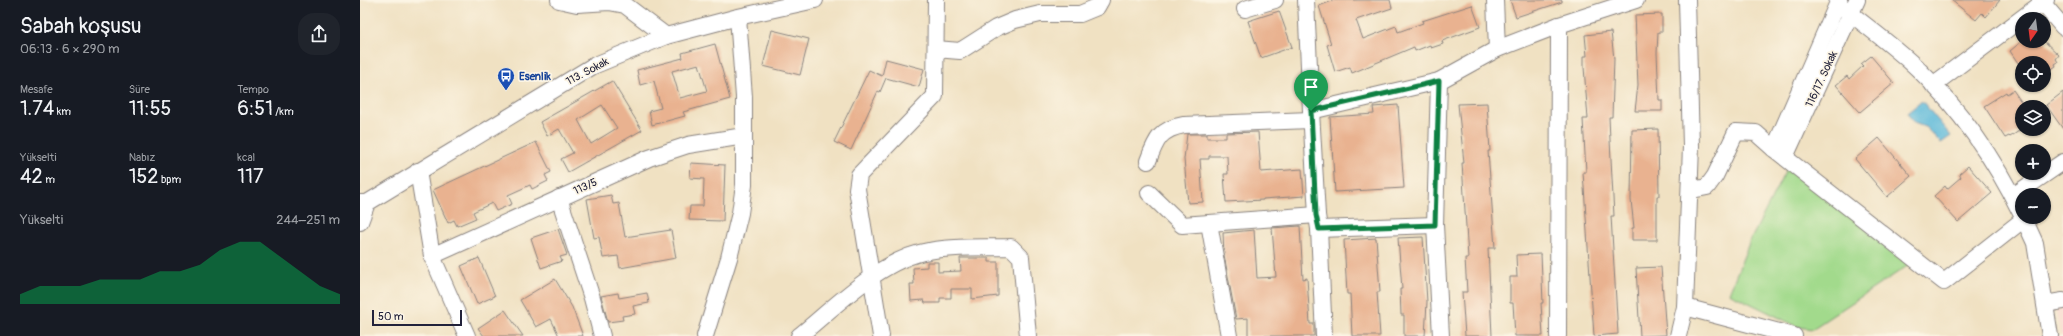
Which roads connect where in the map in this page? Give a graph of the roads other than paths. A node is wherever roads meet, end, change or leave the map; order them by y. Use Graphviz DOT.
graph roads {
  1 [pos="559,0"];
  2 [pos="815,0"];
  3 [pos="936,0"];
  4 [pos="1101,0"];
  5 [pos="1275,0"];
  6 [pos="1306,0"];
  7 [pos="1495,0"];
  8 [pos="1636,0"];
  9 [pos="1687,0"];
  10 [pos="2043,1"];
  11 [pos="1838,2"];
  12 [pos="1854,7"];
  13 [pos="1245,9"];
  14 [pos="738,17"];
  15 [pos="1559,25"];
  16 [pos="2063,27"];
  17 [pos="666,36"];
  18 [pos="1497,48"];
  19 [pos="936,49"];
  20 [pos="1439,81"];
  21 [pos="1933,85"];
  22 [pos="1311,115"];
  23 [pos="744,136"];
  24 [pos="1779,153"];
  25 [pos="1148,161"];
  26 [pos="2063,162"];
  27 [pos="418,171"];
  28 [pos="1690,183"];
  29 [pos="1149,193"];
  30 [pos="2013,196"];
  31 [pos="559,198"];
  32 [pos="2015,200"];
  33 [pos="362,206"];
  34 [pos="360,222"];
  35 [pos="1318,222"];
  36 [pos="1209,223"];
  37 [pos="2015,224"];
  38 [pos="2026,224"];
  39 [pos="1435,225"];
  40 [pos="432,256"];
  41 [pos="871,277"];
  42 [pos="2063,301"];
  43 [pos="2045,304"];
  44 [pos="1685,307"];
  45 [pos="467,336"];
  46 [pos="602,336"];
  47 [pos="701,336"];
  48 [pos="705,336"];
  49 [pos="799,336"];
  50 [pos="881,336"];
  51 [pos="1028,336"];
  52 [pos="1229,336"];
  53 [pos="1324,336"];
  54 [pos="1441,336"];
  55 [pos="1558,336"];
  56 [pos="1678,336"];
  57 [pos="1794,336"];
  58 [pos="2050,336"];
  1 -- 17 [label="street"];
  2 -- 14 [label="street, 113. Sokak"];
  3 -- 19 [label="street"];
  4 -- 19 [label="street"];
  5 -- 13 [label="street"];
  6 -- 22 [label="street"];
  7 -- 18 [label="street"];
  8 -- 15 [label="street"];
  9 -- 28 [label="street"];
  10 -- 16 [label="street"];
  10 -- 21 [label="street"];
  11 -- 12 [label="street"];
  11 -- 24 [label="street, 116/17. Sokak"];
  12 -- 21 [label="street"];
  12 -- 24 [label="street, 116/17. Sokak"];
  14 -- 17 [label="street, 113. Sokak"];
  14 -- 23 [label="street"];
  15 -- 18 [label="street"];
  15 -- 55 [label="street"];
  17 -- 27 [label="street, 113. Sokak"];
  18 -- 20 [label="street"];
  19 -- 41 [label="street"];
  20 -- 22 [label="street"];
  20 -- 39 [label="street"];
  21 -- 30 [label="street"];
  22 -- 25 [label="street"];
  22 -- 35 [label="street"];
  23 -- 31 [label="street, 113/5"];
  23 -- 48 [label="street"];
  24 -- 28 [label="street"];
  24 -- 37 [label="street"];
  26 -- 30 [label="street"];
  27 -- 33 [label="street, 113. Sokak"];
  27 -- 40 [label="street"];
  28 -- 44 [label="street"];
  29 -- 36 [label="street"];
  30 -- 32 [label="street"];
  31 -- 40 [label="street, 113/5"];
  31 -- 46 [label="street"];
  33 -- 34 [label="street"];
  35 -- 36 [label="street"];
  35 -- 39 [label="street"];
  35 -- 53 [label="street"];
  36 -- 52 [label="street"];
  38 -- 43 [label="street"];
  39 -- 54 [label="street"];
  40 -- 45 [label="street"];
  41 -- 49 [label="street"];
  41 -- 50 [label="street"];
  41 -- 51 [label="street"];
  42 -- 43 [label="street"];
  43 -- 58 [label="street"];
  44 -- 56 [label="street"];
  44 -- 57 [label="street"];
  47 -- 48 [label="street"];
}
